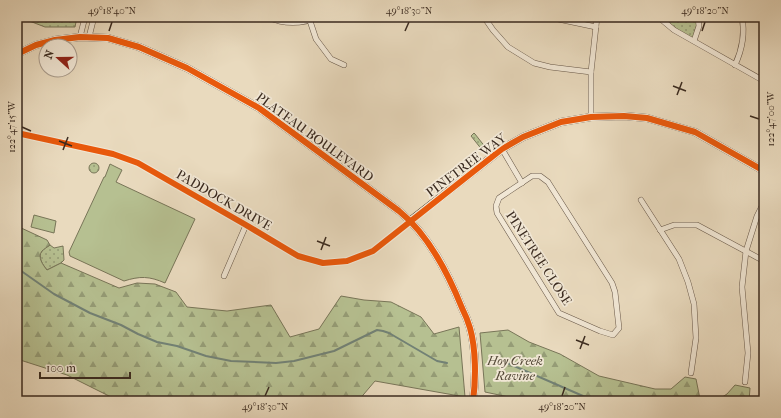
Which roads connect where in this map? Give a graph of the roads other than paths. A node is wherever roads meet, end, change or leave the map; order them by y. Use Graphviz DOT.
graph roads {
  1 [pos="85,17"];
  2 [pos="94,17"];
  3 [pos="268,17"];
  4 [pos="319,17"];
  5 [pos="484,17"];
  6 [pos="554,17"];
  7 [pos="597,17"];
  8 [pos="660,17"];
  9 [pos="698,17"];
  10 [pos="742,17"];
  11 [pos="310,21"];
  12 [pos="596,27"];
  13 [pos="80,37"];
  14 [pos="89,37"];
  15 [pos="694,41"];
  16 [pos="17,54"];
  17 [pos="344,65"];
  18 [pos="735,65"];
  19 [pos="591,72"];
  20 [pos="764,81"];
  21 [pos="591,117"];
  22 [pos="17,132"];
  23 [pos="502,149"];
  24 [pos="764,171"];
  25 [pos="522,183"];
  26 [pos="641,200"];
  27 [pos="764,202"];
  28 [pos="410,221"];
  29 [pos="246,225"];
  30 [pos="660,230"];
  31 [pos="746,251"];
  32 [pos="764,261"];
  33 [pos="224,276"];
  34 [pos="691,373"];
  35 [pos="745,382"];
  36 [pos="473,401"];
  1 -- 13 [label="street"];
  2 -- 14 [label="street"];
  3 -- 11 [label="street"];
  4 -- 11 [label="street"];
  5 -- 19 [label="street"];
  6 -- 12 [label="street"];
  7 -- 12 [label="street"];
  8 -- 15 [label="street"];
  9 -- 15 [label="street"];
  10 -- 18 [label="street"];
  11 -- 17 [label="street"];
  12 -- 19 [label="street"];
  13 -- 14 [label="street, PLATEAU BOULEVARD"];
  13 -- 16 [label="street, PLATEAU BOULEVARD"];
  14 -- 28 [label="street, PLATEAU BOULEVARD"];
  15 -- 18 [label="street"];
  18 -- 20 [label="street"];
  19 -- 21 [label="street"];
  21 -- 23 [label="street, PINETREE WAY"];
  21 -- 24 [label="street, PINETREE WAY"];
  22 -- 29 [label="street, PADDOCK DRIVE"];
  23 -- 25 [label="street"];
  23 -- 28 [label="street, PINETREE WAY"];
  25 -- 25 [label="street, PINETREE CLOSE"];
  26 -- 30 [label="street"];
  27 -- 31 [label="street"];
  28 -- 29 [label="street, PADDOCK DRIVE"];
  28 -- 36 [label="street, PLATEAU BOULEVARD"];
  29 -- 33 [label="street"];
  30 -- 31 [label="street"];
  30 -- 34 [label="street"];
  31 -- 32 [label="street"];
  31 -- 35 [label="street"];
}
